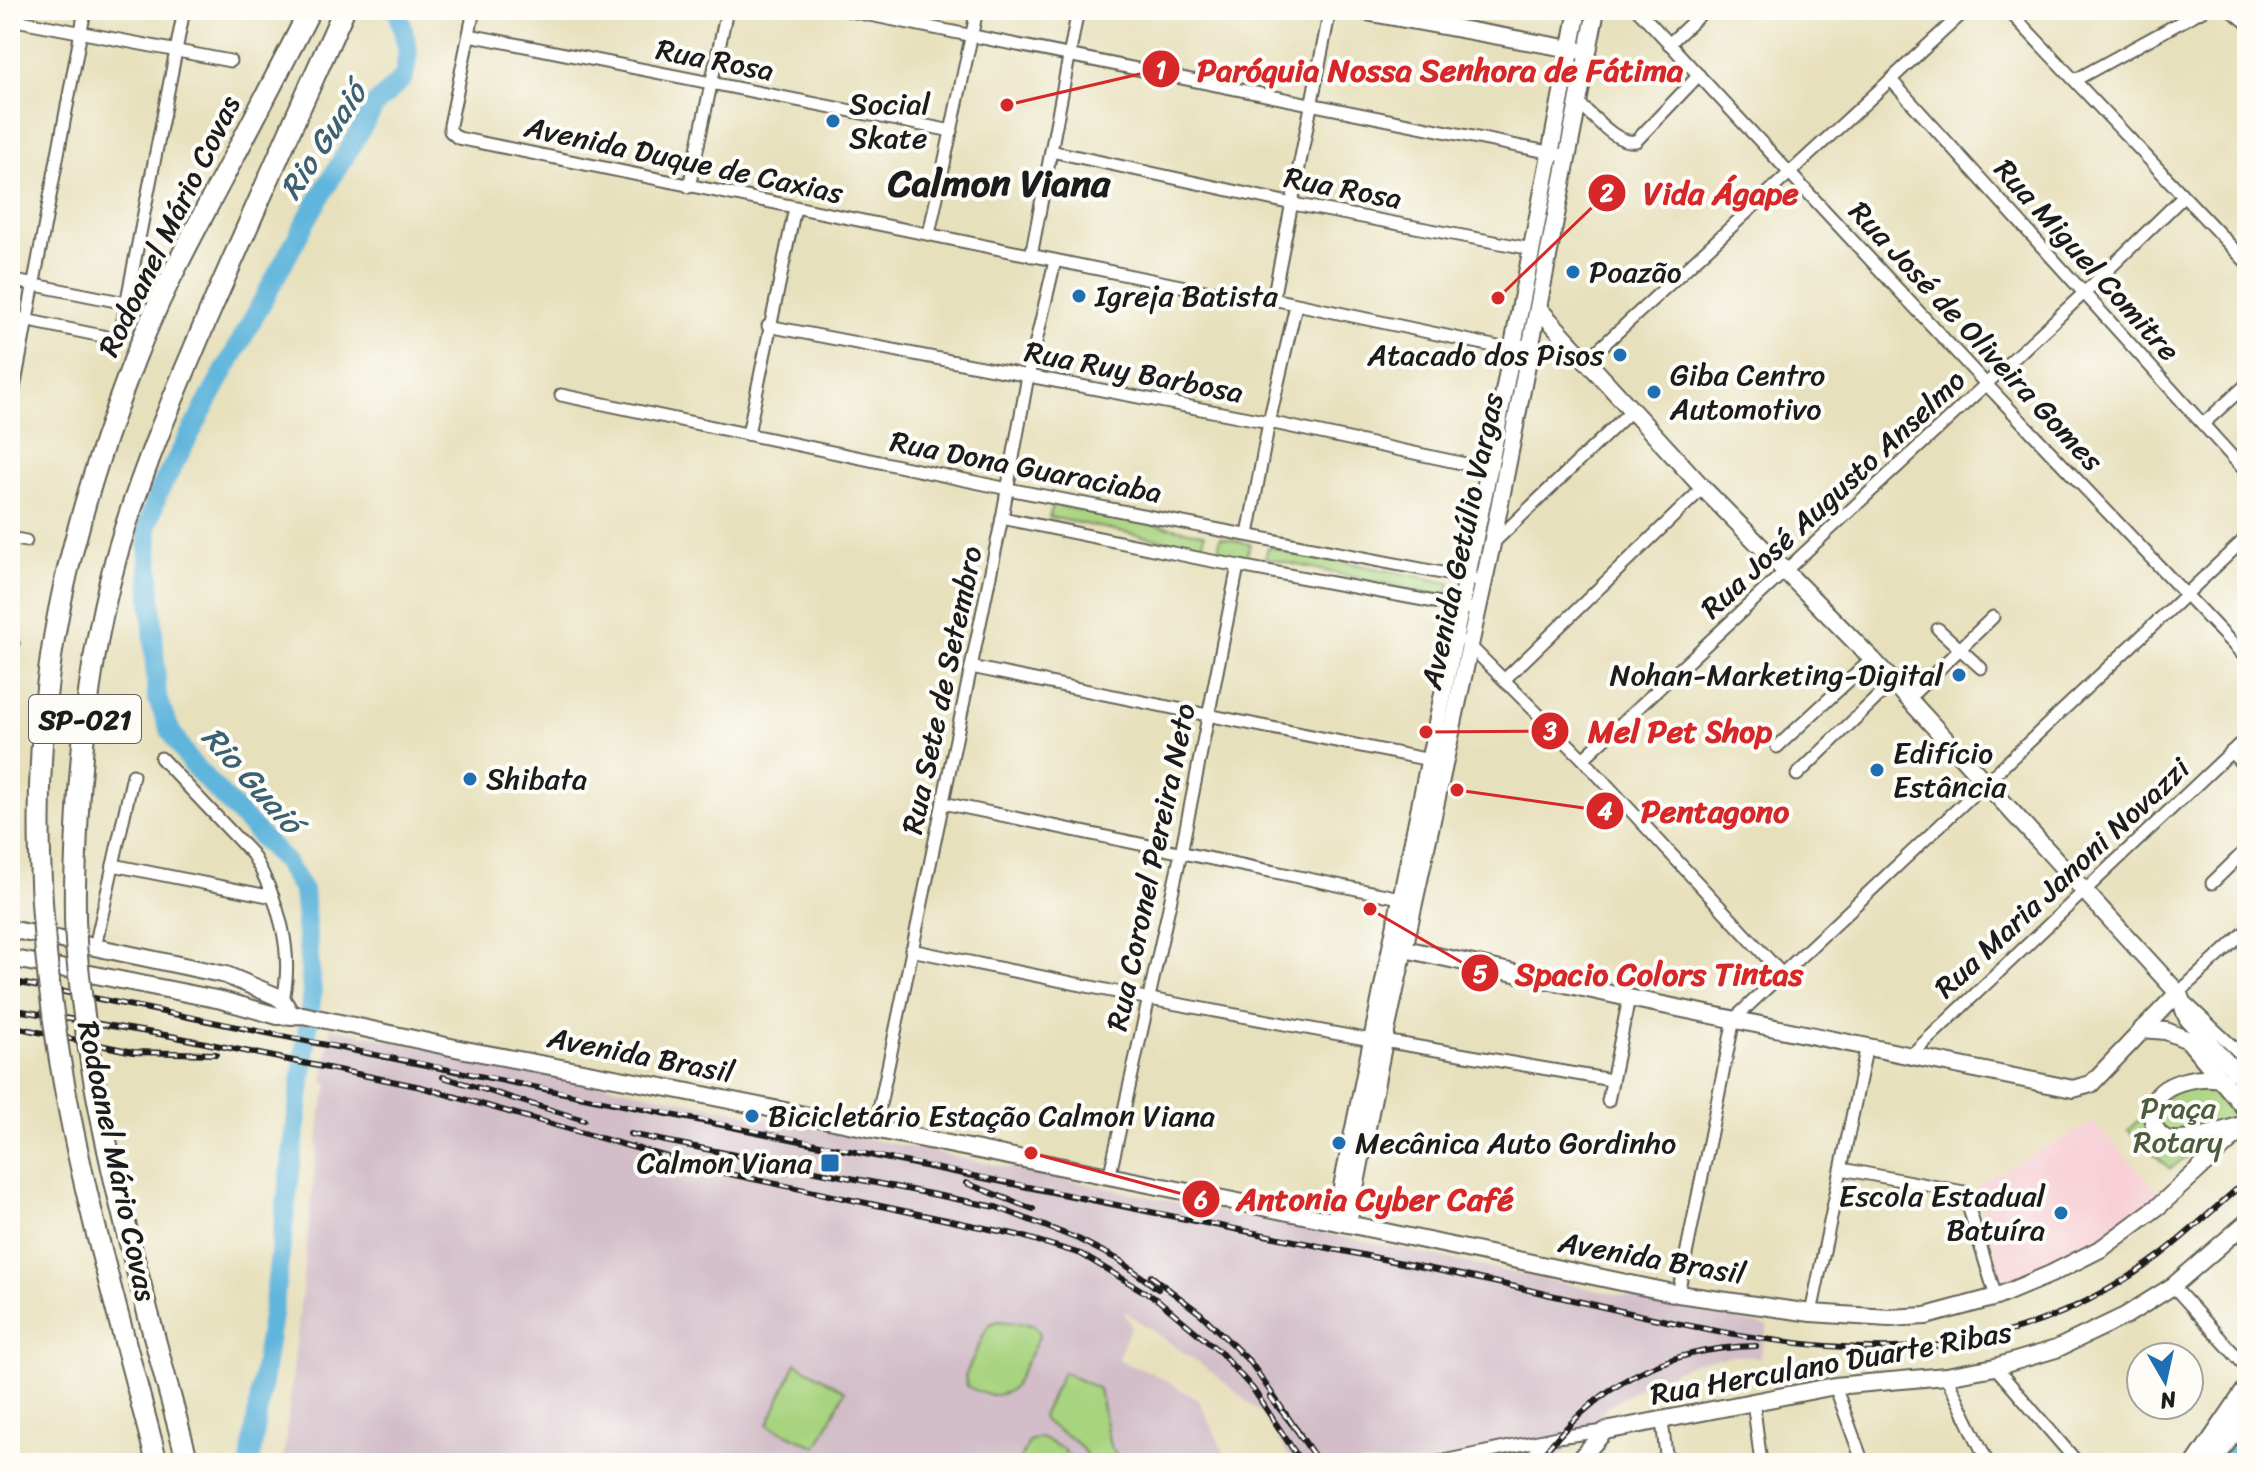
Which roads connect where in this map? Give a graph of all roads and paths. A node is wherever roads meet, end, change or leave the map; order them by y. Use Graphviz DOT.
graph roads {
  1 [pos="85,10"];
  2 [pos="184,10"];
  3 [pos="310,10"];
  4 [pos="344,10"];
  5 [pos="474,10"];
  6 [pos="727,10"];
  7 [pos="845,10"];
  8 [pos="977,10"];
  9 [pos="1078,10"];
  10 [pos="1330,10"];
  11 [pos="1355,10"];
  12 [pos="1578,10"];
  13 [pos="1596,10"];
  14 [pos="1638,10"];
  15 [pos="1705,10"];
  16 [pos="1966,10"];
  17 [pos="2008,10"];
  18 [pos="2203,10"];
  19 [pos="2231,10"];
  20 [pos="10,19"];
  21 [pos="2247,23"];
  22 [pos="81,33"];
  23 [pos="469,35"];
  24 [pos="973,35"];
  25 [pos="1669,44"];
  26 [pos="1571,49"];
  27 [pos="176,50"];
  28 [pos="1588,52"];
  29 [pos="1069,54"];
  30 [pos="230,61"];
  31 [pos="1699,75"];
  32 [pos="1891,80"];
  33 [pos="2075,80"];
  34 [pos="711,84"];
  35 [pos="1311,103"];
  36 [pos="1578,103"];
  37 [pos="952,131"];
  38 [pos="1051,151"];
  39 [pos="1559,154"];
  40 [pos="1791,174"];
  41 [pos="689,187"];
  42 [pos="2183,197"];
  43 [pos="1293,204"];
  44 [pos="795,208"];
  45 [pos="929,234"];
  46 [pos="1532,249"];
  47 [pos="1031,256"];
  48 [pos="1055,261"];
  49 [pos="2247,263"];
  50 [pos="10,280"];
  51 [pos="34,285"];
  52 [pos="2084,293"];
  53 [pos="1273,299"];
  54 [pos="126,303"];
  55 [pos="1296,305"];
  56 [pos="1539,309"];
  57 [pos="10,317"];
  58 [pos="27,320"];
  59 [pos="122,325"];
  60 [pos="768,326"];
  61 [pos="107,337"];
  62 [pos="1564,338"];
  63 [pos="1532,342"];
  64 [pos="1512,350"];
  65 [pos="1585,362"];
  66 [pos="1028,376"];
  67 [pos="1986,384"];
  68 [pos="2247,384"];
  69 [pos="561,395"];
  70 [pos="10,410"];
  71 [pos="1631,411"];
  72 [pos="1269,422"];
  73 [pos="2203,424"];
  74 [pos="748,434"];
  75 [pos="1489,469"];
  76 [pos="2247,473"];
  77 [pos="1703,488"];
  78 [pos="1008,489"];
  79 [pos="1002,518"];
  80 [pos="1248,535"];
  81 [pos="2247,537"];
  82 [pos="10,538"];
  83 [pos="26,541"];
  84 [pos="1492,544"];
  85 [pos="1238,566"];
  86 [pos="1786,571"];
  87 [pos="1465,577"];
  88 [pos="1483,581"];
  89 [pos="2185,595"];
  90 [pos="1460,607"];
  91 [pos="1478,610"];
  92 [pos="1993,617"];
  93 [pos="1938,629"];
  94 [pos="1454,635"];
  95 [pos="1470,644"];
  96 [pos="1961,649"];
  97 [pos="1872,659"];
  98 [pos="2247,659"];
  99 [pos="971,667"];
  100 [pos="1981,668"];
  101 [pos="1505,679"];
  102 [pos="1893,682"];
  103 [pos="1908,699"];
  104 [pos="1208,714"];
  105 [pos="2247,737"];
  106 [pos="1777,747"];
  107 [pos="2231,752"];
  108 [pos="161,758"];
  109 [pos="1583,759"];
  110 [pos="1430,760"];
  111 [pos="2247,769"];
  112 [pos="133,775"];
  113 [pos="1797,775"];
  114 [pos="1984,783"];
  115 [pos="943,803"];
  116 [pos="2247,849"];
  117 [pos="1181,853"];
  118 [pos="113,865"];
  119 [pos="2212,883"];
  120 [pos="2085,889"];
  121 [pos="273,897"];
  122 [pos="1400,898"];
  123 [pos="10,929"];
  124 [pos="2247,930"];
  125 [pos="95,947"];
  126 [pos="1405,949"];
  127 [pos="911,950"];
  128 [pos="10,958"];
  129 [pos="1782,974"];
  130 [pos="2180,996"];
  131 [pos="1629,998"];
  132 [pos="1150,999"];
  133 [pos="289,1012"];
  134 [pos="1734,1019"];
  135 [pos="2142,1029"];
  136 [pos="1378,1041"];
  137 [pos="1867,1045"];
  138 [pos="1911,1055"];
  139 [pos="2247,1060"];
  140 [pos="1611,1080"];
  141 [pos="2223,1080"];
  142 [pos="2241,1090"];
  143 [pos="1608,1101"];
  144 [pos="2247,1111"];
  145 [pos="2247,1124"];
  146 [pos="875,1129"];
  147 [pos="1842,1169"];
  148 [pos="1109,1178"];
  149 [pos="1342,1222"];
  150 [pos="2247,1222"];
  151 [pos="2173,1286"];
  152 [pos="1678,1294"];
  153 [pos="1996,1297"];
  154 [pos="1811,1313"];
  155 [pos="1995,1367"];
  156 [pos="2247,1368"];
  157 [pos="1946,1376"];
  158 [pos="1835,1386"];
  159 [pos="2247,1387"];
  160 [pos="1753,1401"];
  161 [pos="2247,1414"];
  162 [pos="1662,1421"];
  163 [pos="1605,1431"];
  164 [pos="1543,1441"];
  165 [pos="1581,1460"];
  166 [pos="157,1463"];
  167 [pos="188,1463"];
  168 [pos="1434,1463"];
  169 [pos="1528,1463"];
  170 [pos="1667,1463"];
  171 [pos="1761,1463"];
  172 [pos="1863,1463"];
  173 [pos="1988,1463"];
  174 [pos="2078,1463"];
  175 [pos="2195,1463"];
  176 [pos="2213,1463"];
  1 -- 22 [label="street"];
  2 -- 27 [label="street"];
  3 -- 166 [label="highway, Rodoanel Mário Covas / SP-021, bridge"];
  4 -- 167 [label="highway, Rodoanel Mário Covas / SP-021, bridge"];
  5 -- 23 [label="street"];
  6 -- 34 [label="street"];
  7 -- 24 [label="street"];
  8 -- 24 [label="street"];
  9 -- 29 [label="street"];
  10 -- 35 [label="street"];
  11 -- 26 [label="main road"];
  12 -- 26 [label="main road, Avenida Getúlio Vargas"];
  13 -- 28 [label="main road, Avenida Getúlio Vargas"];
  14 -- 25 [label="street, Rua José de Oliveira Gomes"];
  15 -- 25 [label="street"];
  16 -- 32 [label="street"];
  17 -- 33 [label="street"];
  18 -- 33 [label="street"];
  19 -- 21 [label="street"];
  20 -- 22 [label="street"];
  22 -- 27 [label="street"];
  22 -- 51 [label="street"];
  23 -- 34 [label="street, Rua Rosa"];
  23 -- 41 [label="street, Avenida Duque de Caxias"];
  24 -- 29 [label="street"];
  24 -- 37 [label="street"];
  25 -- 31 [label="street, Rua José de Oliveira Gomes"];
  26 -- 28 [label="main road"];
  26 -- 39 [label="main road, Avenida Getúlio Vargas"];
  27 -- 30 [label="street"];
  27 -- 54 [label="street"];
  28 -- 36 [label="main road, Avenida Getúlio Vargas"];
  29 -- 35 [label="street"];
  29 -- 38 [label="street"];
  31 -- 36 [label="street"];
  31 -- 40 [label="street, Rua José de Oliveira Gomes"];
  32 -- 40 [label="street"];
  32 -- 52 [label="street, Rua Miguel Comitre"];
  33 -- 42 [label="street"];
  34 -- 37 [label="street, Rua Rosa"];
  34 -- 41 [label="street"];
  35 -- 39 [label="street"];
  35 -- 43 [label="street"];
  36 -- 39 [label="main road, Avenida Getúlio Vargas"];
  37 -- 45 [label="street"];
  38 -- 43 [label="street, Rua Rosa"];
  38 -- 47 [label="street"];
  39 -- 46 [label="main road, Avenida Getúlio Vargas"];
  39 -- 56 [label="main road, Avenida Getúlio Vargas"];
  40 -- 65 [label="street"];
  40 -- 67 [label="street, Rua José de Oliveira Gomes"];
  41 -- 44 [label="street, Avenida Duque de Caxias"];
  42 -- 49 [label="street"];
  42 -- 52 [label="street, Rua José Augusto Anselmo"];
  43 -- 46 [label="street, Rua Rosa"];
  43 -- 53 [label="street"];
  44 -- 45 [label="street, Avenida Duque de Caxias"];
  44 -- 60 [label="street"];
  45 -- 47 [label="street, Avenida Duque de Caxias"];
  46 -- 64 [label="main road, Avenida Getúlio Vargas"];
  47 -- 48 [label="street, Avenida Duque de Caxias"];
  48 -- 53 [label="street, Avenida Duque de Caxias"];
  48 -- 66 [label="street, Rua Sete de Setembro"];
  50 -- 51 [label="street"];
  51 -- 54 [label="street"];
  51 -- 58 [label="street"];
  52 -- 67 [label="street, Rua José Augusto Anselmo"];
  52 -- 73 [label="street, Rua Miguel Comitre"];
  53 -- 55 [label="street, Avenida Duque de Caxias"];
  54 -- 59 [label="street"];
  55 -- 64 [label="street, Avenida Duque de Caxias"];
  55 -- 72 [label="street"];
  56 -- 62 [label="main road"];
  56 -- 63 [label="main road, Avenida Getúlio Vargas"];
  57 -- 58 [label="street"];
  58 -- 61 [label="street"];
  58 -- 70 [label="street"];
  60 -- 66 [label="street, Rua Ruy Barbosa"];
  60 -- 74 [label="street"];
  62 -- 63 [label="main road"];
  62 -- 65 [label="main road"];
  63 -- 64 [label="street"];
  63 -- 84 [label="main road, Avenida Getúlio Vargas"];
  64 -- 75 [label="main road, Avenida Getúlio Vargas"];
  65 -- 71 [label="main road"];
  66 -- 72 [label="street, Rua Ruy Barbosa"];
  66 -- 78 [label="street, Rua Sete de Setembro"];
  67 -- 86 [label="street, Rua José Augusto Anselmo"];
  67 -- 89 [label="street, Rua José de Oliveira Gomes"];
  68 -- 73 [label="street"];
  69 -- 74 [label="street, Rua Dona Guaraciaba"];
  71 -- 77 [label="main road"];
  71 -- 84 [label="street"];
  72 -- 75 [label="street, Rua Ruy Barbosa"];
  72 -- 80 [label="street"];
  73 -- 76 [label="street, Rua Miguel Comitre"];
  74 -- 78 [label="street, Rua Dona Guaraciaba"];
  75 -- 87 [label="main road, Avenida Getúlio Vargas"];
  77 -- 86 [label="main road"];
  77 -- 101 [label="street"];
  78 -- 79 [label="street, Rua Sete de Setembro"];
  78 -- 80 [label="street, Rua Dona Guaraciaba"];
  79 -- 85 [label="street"];
  79 -- 99 [label="street, Rua Sete de Setembro"];
  80 -- 87 [label="street, Rua Dona Guaraciaba"];
  81 -- 89 [label="street"];
  82 -- 83 [label="street"];
  84 -- 88 [label="main road, Avenida Getúlio Vargas"];
  85 -- 90 [label="street"];
  85 -- 104 [label="street, Rua Coronel Pereira Neto"];
  86 -- 97 [label="main road"];
  86 -- 109 [label="street, Rua José Augusto Anselmo"];
  87 -- 88 [label="street, Rua Dona Guaraciaba"];
  87 -- 90 [label="main road, Avenida Getúlio Vargas"];
  88 -- 91 [label="main road, Avenida Getúlio Vargas"];
  89 -- 98 [label="street, Rua José de Oliveira Gomes"];
  89 -- 114 [label="street"];
  90 -- 91 [label="street"];
  90 -- 94 [label="main road, Avenida Getúlio Vargas"];
  91 -- 95 [label="main road, Avenida Getúlio Vargas"];
  92 -- 96 [label="street"];
  93 -- 96 [label="street"];
  94 -- 95 [label="street"];
  94 -- 110 [label="main road, Avenida Getúlio Vargas"];
  95 -- 101 [label="street"];
  95 -- 126 [label="main road, Avenida Getúlio Vargas"];
  96 -- 100 [label="street"];
  96 -- 103 [label="street"];
  97 -- 102 [label="main road"];
  97 -- 106 [label="street"];
  99 -- 104 [label="street"];
  99 -- 115 [label="street, Rua Sete de Setembro"];
  101 -- 109 [label="street"];
  102 -- 103 [label="main road"];
  102 -- 113 [label="street"];
  103 -- 114 [label="main road"];
  104 -- 110 [label="street"];
  104 -- 117 [label="street, Rua Coronel Pereira Neto"];
  105 -- 107 [label="street, Rua Maria Janoni Novazzi"];
  107 -- 111 [label="street"];
  107 -- 120 [label="street, Rua Maria Janoni Novazzi"];
  108 -- 121 [label="street"];
  109 -- 129 [label="street"];
  110 -- 122 [label="main road, Avenida Getúlio Vargas"];
  112 -- 118 [label="street"];
  114 -- 120 [label="main road"];
  114 -- 129 [label="street"];
  115 -- 117 [label="street"];
  115 -- 127 [label="street, Rua Sete de Setembro"];
  116 -- 119 [label="street"];
  117 -- 122 [label="street"];
  117 -- 132 [label="street, Rua Coronel Pereira Neto"];
  118 -- 121 [label="street"];
  118 -- 125 [label="street"];
  120 -- 130 [label="main road"];
  120 -- 138 [label="street, Rua Maria Janoni Novazzi"];
  121 -- 133 [label="street"];
  122 -- 126 [label="main road"];
  122 -- 136 [label="main road, Avenida Getúlio Vargas"];
  123 -- 125 [label="main road, Avenida Brasil"];
  124 -- 130 [label="street"];
  125 -- 133 [label="main road, Avenida Brasil"];
  126 -- 131 [label="main road"];
  126 -- 136 [label="main road, Avenida Getúlio Vargas"];
  127 -- 132 [label="street"];
  127 -- 146 [label="street, Rua Sete de Setembro"];
  128 -- 133 [label="main road, Avenida Brasil"];
  129 -- 134 [label="street"];
  130 -- 135 [label="main road"];
  130 -- 139 [label="street"];
  130 -- 142 [label="main road"];
  131 -- 134 [label="main road"];
  131 -- 140 [label="street"];
  132 -- 136 [label="street"];
  132 -- 148 [label="street, Rua Coronel Pereira Neto"];
  133 -- 146 [label="main road, Avenida Brasil"];
  134 -- 137 [label="main road"];
  134 -- 152 [label="street"];
  135 -- 138 [label="main road"];
  135 -- 141 [label="main road"];
  136 -- 140 [label="street"];
  136 -- 149 [label="main road, Avenida Getúlio Vargas"];
  137 -- 138 [label="main road"];
  137 -- 147 [label="street"];
  140 -- 143 [label="street"];
  141 -- 142 [label="main road"];
  141 -- 145 [label="main road"];
  142 -- 144 [label="main road"];
  145 -- 153 [label="main road, Avenida Brasil"];
  146 -- 148 [label="main road, Avenida Brasil"];
  147 -- 153 [label="street"];
  147 -- 154 [label="street"];
  148 -- 149 [label="main road, Avenida Brasil"];
  149 -- 152 [label="main road, Avenida Brasil"];
  150 -- 151 [label="main road, Rua Herculano Duarte Ribas"];
  151 -- 155 [label="main road, Rua Herculano Duarte Ribas"];
  151 -- 156 [label="street"];
  152 -- 154 [label="main road, Avenida Brasil"];
  153 -- 154 [label="main road, Avenida Brasil"];
  155 -- 157 [label="main road, Rua Herculano Duarte Ribas"];
  155 -- 174 [label="street"];
  157 -- 158 [label="main road, Rua Herculano Duarte Ribas"];
  157 -- 173 [label="street"];
  158 -- 160 [label="main road, Rua Herculano Duarte Ribas"];
  158 -- 172 [label="street"];
  159 -- 175 [label="main road"];
  160 -- 162 [label="main road, Rua Herculano Duarte Ribas"];
  160 -- 171 [label="street"];
  161 -- 176 [label="main road"];
  162 -- 163 [label="main road, Rua Herculano Duarte Ribas"];
  162 -- 170 [label="street"];
  163 -- 164 [label="street, Rua Herculano Duarte Ribas"];
  163 -- 165 [label="main road"];
  164 -- 168 [label="street, Rua Herculano Duarte Ribas"];
  164 -- 169 [label="street"];
}
